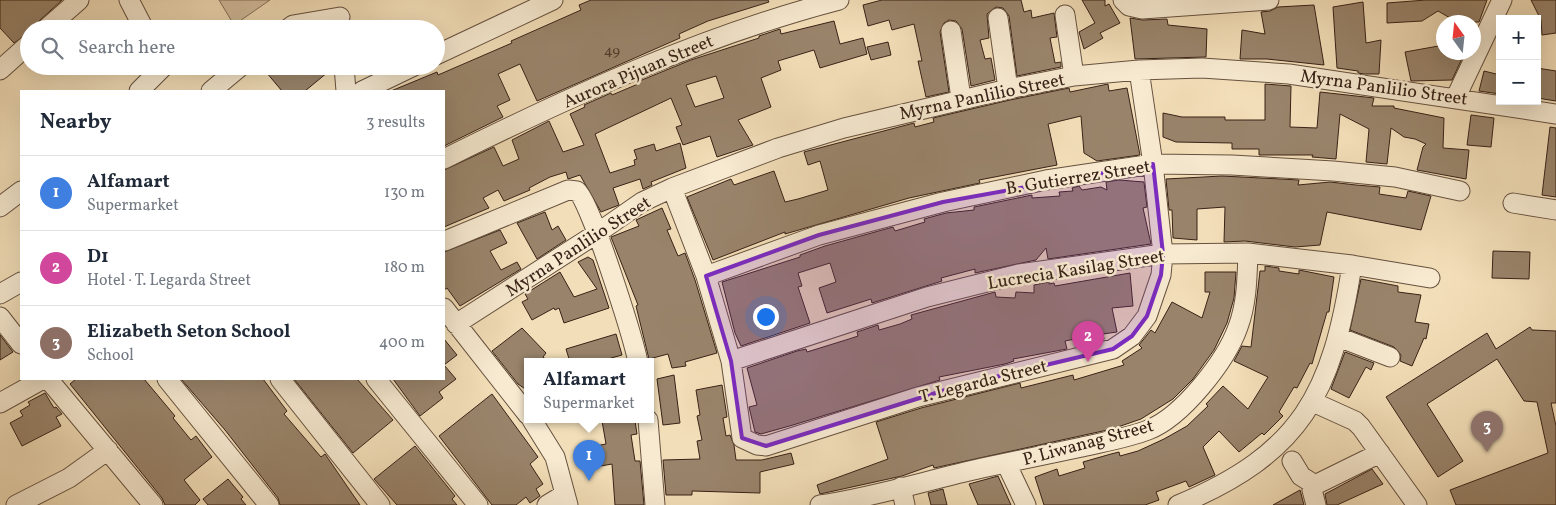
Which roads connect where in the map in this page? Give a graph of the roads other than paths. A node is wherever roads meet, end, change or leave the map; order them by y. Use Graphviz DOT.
graph roads {
  1 [pos="79,0"];
  2 [pos="129,0"];
  3 [pos="553,0"];
  4 [pos="836,0"];
  5 [pos="1123,0"];
  6 [pos="1269,0"];
  7 [pos="1502,0"];
  8 [pos="340,15"];
  9 [pos="1065,15"];
  10 [pos="998,18"];
  11 [pos="56,20"];
  12 [pos="139,20"];
  13 [pos="319,20"];
  14 [pos="951,31"];
  15 [pos="20,52"];
  16 [pos="445,52"];
  17 [pos="0,70"];
  18 [pos="1138,70"];
  19 [pos="156,75"];
  20 [pos="230,75"];
  21 [pos="345,75"];
  22 [pos="395,75"];
  23 [pos="1074,76"];
  24 [pos="1008,89"];
  25 [pos="140,90"];
  26 [pos="212,90"];
  27 [pos="346,90"];
  28 [pos="364,90"];
  29 [pos="1456,97"];
  30 [pos="961,98"];
  31 [pos="1556,114"];
  32 [pos="445,159"];
  33 [pos="1153,164"];
  34 [pos="672,188"];
  35 [pos="1460,191"];
  36 [pos="20,192"];
  37 [pos="1513,203"];
  38 [pos="0,207"];
  39 [pos="1556,210"];
  40 [pos="596,234"];
  41 [pos="445,241"];
  42 [pos="1248,252"];
  43 [pos="1163,254"];
  44 [pos="1352,265"];
  45 [pos="706,276"];
  46 [pos="1430,278"];
  47 [pos="20,283"];
  48 [pos="0,294"];
  49 [pos="445,309"];
  50 [pos="0,317"];
  51 [pos="456,324"];
  52 [pos="1338,337"];
  53 [pos="20,343"];
  54 [pos="1390,357"];
  55 [pos="637,358"];
  56 [pos="731,361"];
  57 [pos="41,380"];
  58 [pos="49,380"];
  59 [pos="168,380"];
  60 [pos="281,380"];
  61 [pos="377,380"];
  62 [pos="1312,402"];
  63 [pos="0,403"];
  64 [pos="524,410"];
  65 [pos="534,423"];
  66 [pos="648,423"];
  67 [pos="108,450"];
  68 [pos="1380,453"];
  69 [pos="1292,462"];
  70 [pos="1006,463"];
  71 [pos="1315,485"];
  72 [pos="903,496"];
  73 [pos="567,499"];
  74 [pos="16,505"];
  75 [pos="153,505"];
  76 [pos="269,505"];
  77 [pos="380,505"];
  78 [pos="478,505"];
  79 [pos="547,505"];
  80 [pos="655,505"];
  81 [pos="820,505"];
  82 [pos="1026,505"];
  83 [pos="1178,505"];
  84 [pos="1316,505"];
  85 [pos="1416,505"];
  1 -- 11 [label="street"];
  2 -- 12 [label="street"];
  3 -- 16 [label="street"];
  4 -- 32 [label="street, Aurora Pijuan Street"];
  5 -- 6 [label="street"];
  7 -- 29 [label="street"];
  8 -- 13 [label="street"];
  9 -- 23 [label="street"];
  10 -- 24 [label="street"];
  14 -- 30 [label="street"];
  15 -- 17 [label="street"];
  18 -- 23 [label="street, Myrna Panlilio Street"];
  18 -- 29 [label="street, Myrna Panlilio Street"];
  18 -- 33 [label="street, T. Legarda Street"];
  19 -- 25 [label="street"];
  20 -- 26 [label="street"];
  21 -- 27 [label="street"];
  22 -- 28 [label="street"];
  23 -- 24 [label="street, Myrna Panlilio Street"];
  24 -- 30 [label="street, Myrna Panlilio Street"];
  29 -- 31 [label="street, Myrna Panlilio Street"];
  30 -- 34 [label="street, Myrna Panlilio Street"];
  33 -- 35 [label="street, B. Gutierrez Street"];
  33 -- 43 [label="street, T. Legarda Street"];
  33 -- 45 [label="street, B. Gutierrez Street"];
  34 -- 40 [label="street, Myrna Panlilio Street"];
  34 -- 45 [label="street"];
  36 -- 38 [label="street"];
  37 -- 39 [label="street"];
  40 -- 41 [label="street"];
  40 -- 51 [label="street, Myrna Panlilio Street"];
  40 -- 55 [label="street"];
  42 -- 43 [label="street, Lucrecia Kasilag Street"];
  42 -- 44 [label="street, Lucrecia Kasilag Street"];
  42 -- 70 [label="street, P. Liwanag Street"];
  43 -- 56 [label="street, Lucrecia Kasilag Street"];
  43 -- 56 [label="street, T. Legarda Street"];
  44 -- 46 [label="street, Lucrecia Kasilag Street"];
  44 -- 52 [label="street"];
  45 -- 56 [label="street"];
  47 -- 48 [label="street"];
  49 -- 51 [label="street"];
  50 -- 53 [label="street"];
  51 -- 64 [label="street"];
  52 -- 54 [label="street"];
  52 -- 62 [label="street"];
  57 -- 63 [label="street"];
  58 -- 67 [label="street"];
  59 -- 76 [label="street"];
  60 -- 77 [label="street"];
  61 -- 78 [label="street"];
  62 -- 68 [label="street"];
  62 -- 83 [label="street"];
  65 -- 73 [label="street"];
  66 -- 80 [label="street"];
  67 -- 74 [label="street"];
  67 -- 75 [label="street"];
  68 -- 71 [label="street"];
  68 -- 85 [label="street"];
  69 -- 71 [label="street"];
  70 -- 72 [label="street, P. Liwanag Street"];
  70 -- 82 [label="street"];
  71 -- 84 [label="street"];
  72 -- 81 [label="street, P. Liwanag Street"];
  73 -- 79 [label="street"];
}
